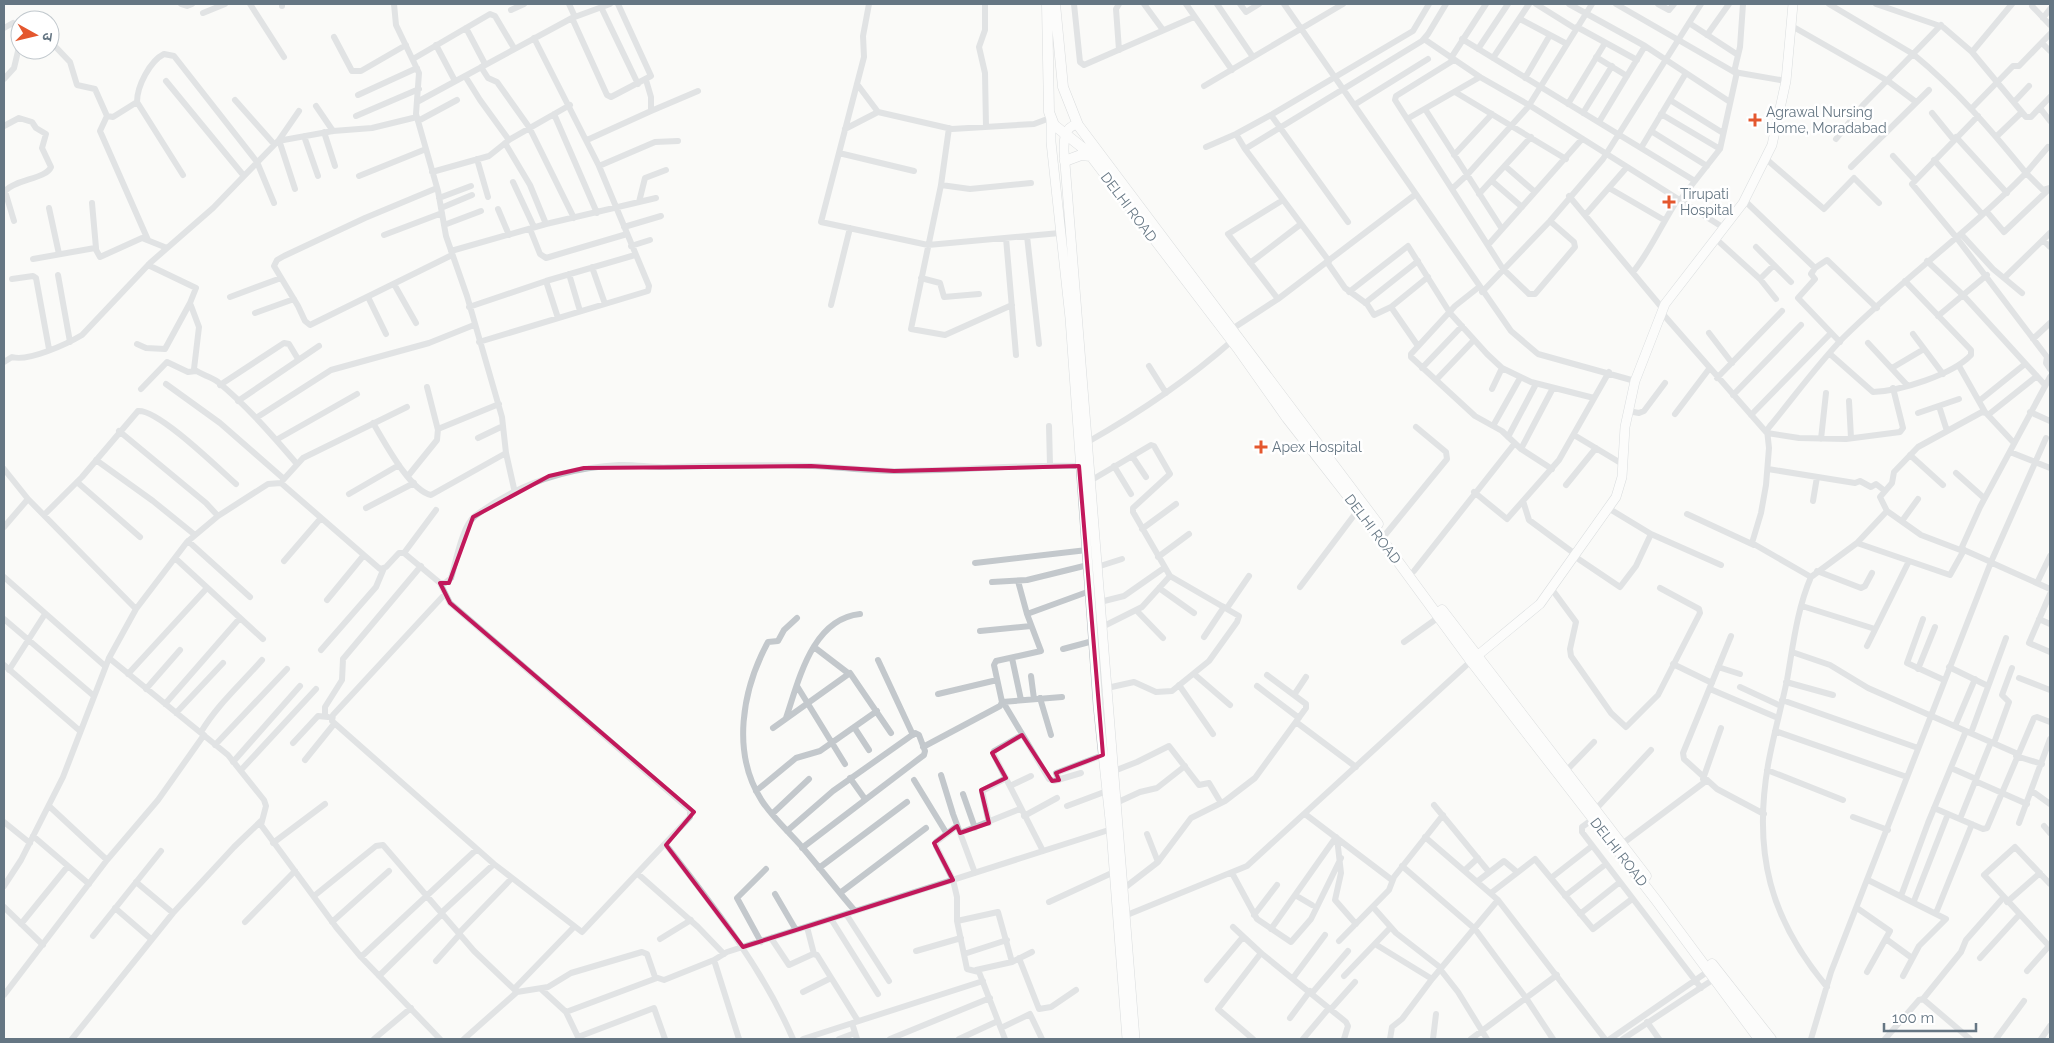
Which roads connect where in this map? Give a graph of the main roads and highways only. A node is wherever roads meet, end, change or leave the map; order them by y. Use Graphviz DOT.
graph roads {
  1 [pos="1047,4"];
  2 [pos="1055,4"];
  3 [pos="1064,90"];
  4 [pos="1049,93"];
  5 [pos="1092,156"];
  6 [pos="1065,161"];
  7 [pos="1232,334"];
  8 [pos="1474,659"];
  9 [pos="1594,814"];
  10 [pos="1714,973"];
  11 [pos="1759,1039"];
  12 [pos="1771,1039"];
  1 -- 4 [label="main road"];
  2 -- 3 [label="main road"];
  3 -- 4 [label="main road"];
  3 -- 7 [label="main road"];
  4 -- 5 [label="main road, DELHI ROAD"];
  5 -- 6 [label="main road"];
  5 -- 7 [label="main road, DELHI ROAD"];
  7 -- 8 [label="main road"];
  7 -- 8 [label="main road, DELHI ROAD"];
  8 -- 9 [label="main road, DELHI ROAD"];
  8 -- 9 [label="main road"];
  9 -- 10 [label="main road, DELHI ROAD"];
  9 -- 10 [label="main road"];
  10 -- 11 [label="main road, DELHI ROAD"];
  10 -- 12 [label="main road"];
}
